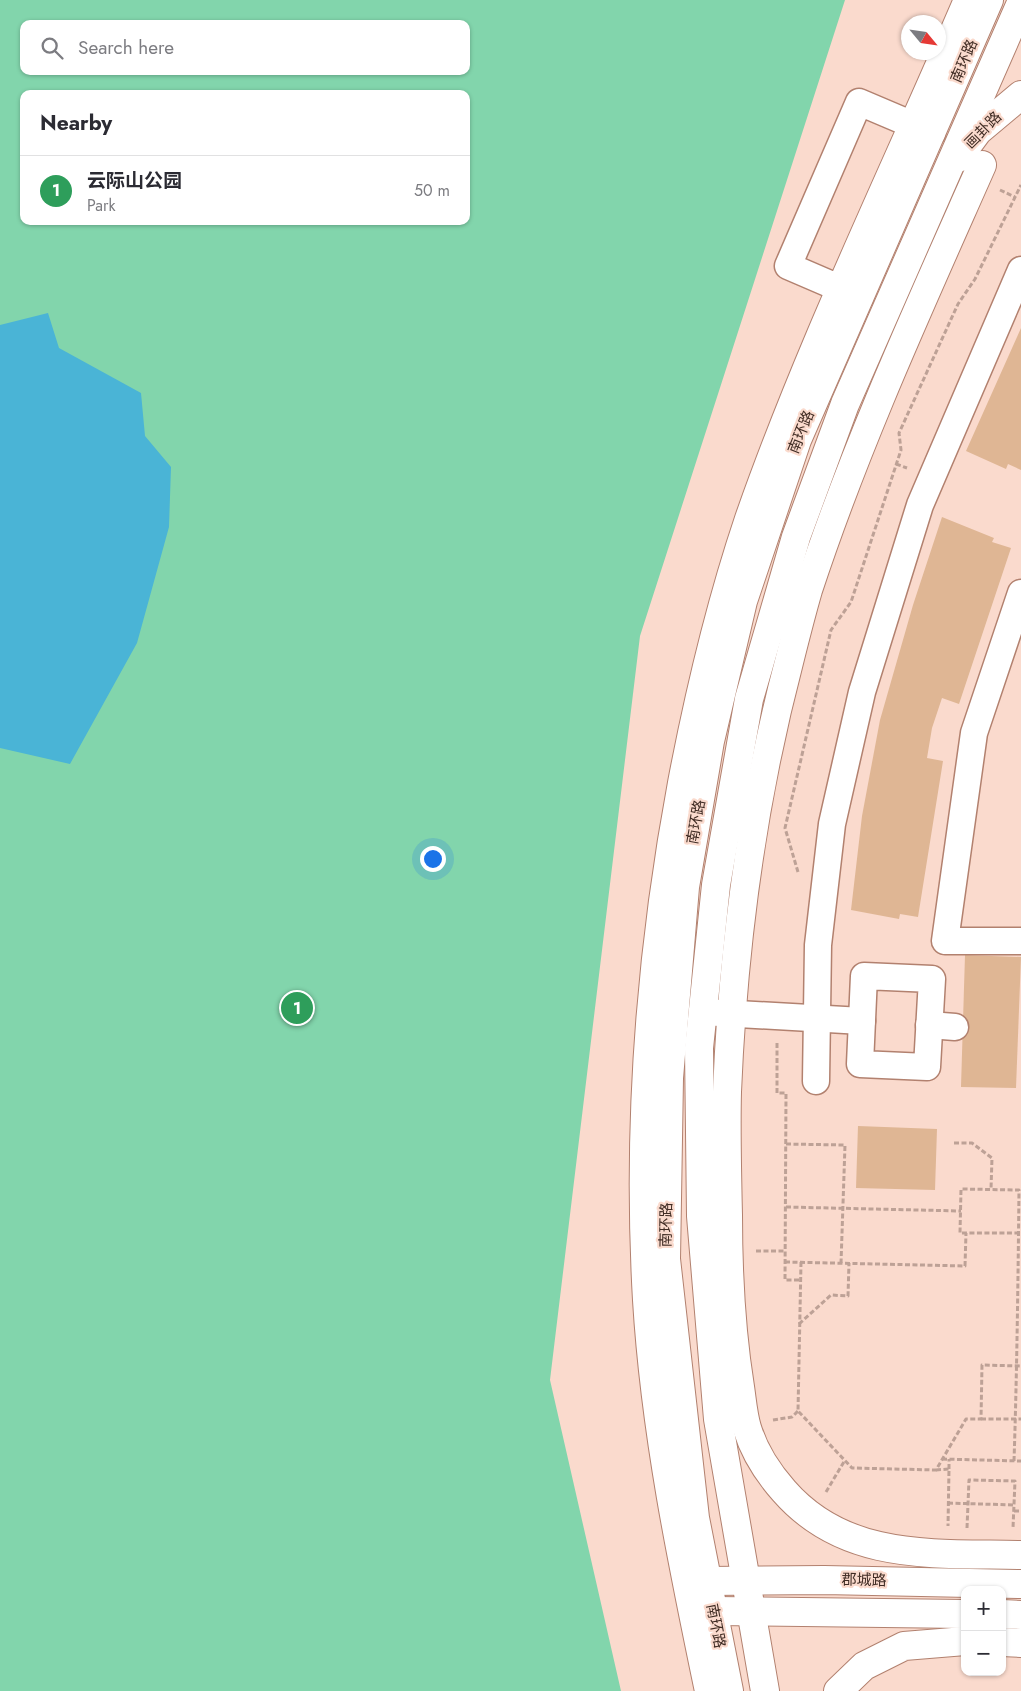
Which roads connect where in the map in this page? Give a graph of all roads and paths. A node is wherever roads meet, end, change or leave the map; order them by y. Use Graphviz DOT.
graph roads {
  1 [pos="968,0"];
  2 [pos="989,0"];
  3 [pos="1021,3"];
  4 [pos="1021,95"];
  5 [pos="923,129"];
  6 [pos="982,165"];
  7 [pos="949,169"];
  8 [pos="1021,270"];
  9 [pos="850,293"];
  10 [pos="1021,593"];
  11 [pos="1021,941"];
  12 [pos="703,1012"];
  13 [pos="732,1014"];
  14 [pos="777,1016"];
  15 [pos="817,1019"];
  16 [pos="862,1021"];
  17 [pos="929,1026"];
  18 [pos="955,1027"];
  19 [pos="816,1081"];
  20 [pos="954,1143"];
  21 [pos="786,1144"];
  22 [pos="992,1190"];
  23 [pos="786,1207"];
  24 [pos="843,1209"];
  25 [pos="961,1211"];
  26 [pos="966,1232"];
  27 [pos="1018,1233"];
  28 [pos="785,1251"];
  29 [pos="749,1252"];
  30 [pos="785,1262"];
  31 [pos="801,1262"];
  32 [pos="841,1263"];
  33 [pos="849,1264"];
  34 [pos="800,1280"];
  35 [pos="799,1324"];
  36 [pos="1019,1366"];
  37 [pos="798,1411"];
  38 [pos="981,1419"];
  39 [pos="1015,1419"];
  40 [pos="1021,1419"];
  41 [pos="765,1421"];
  42 [pos="942,1459"];
  43 [pos="949,1459"];
  44 [pos="845,1460"];
  45 [pos="1014,1461"];
  46 [pos="1021,1461"];
  47 [pos="949,1469"];
  48 [pos="936,1470"];
  49 [pos="822,1498"];
  50 [pos="948,1504"];
  51 [pos="968,1504"];
  52 [pos="1014,1505"];
  53 [pos="1014,1511"];
  54 [pos="1021,1511"];
  55 [pos="948,1528"];
  56 [pos="967,1536"];
  57 [pos="1017,1545"];
  58 [pos="707,1581"];
  59 [pos="746,1581"];
  60 [pos="1021,1584"];
  61 [pos="713,1611"];
  62 [pos="751,1611"];
  63 [pos="961,1614"];
  64 [pos="1006,1614"];
  65 [pos="1021,1615"];
  66 [pos="961,1642"];
  67 [pos="1006,1642"];
  68 [pos="1021,1643"];
  69 [pos="709,1691"];
  70 [pos="729,1691"];
  71 [pos="765,1691"];
  72 [pos="838,1691"];
  1 -- 5 [label="main road"];
  2 -- 5 [label="main road, 南环路"];
  3 -- 7 [label="main road, 南环路"];
  4 -- 7 [label="main road, 画卦路"];
  5 -- 9 [label="main road, 南环路"];
  5 -- 9 [label="street"];
  6 -- 13 [label="main road"];
  7 -- 12 [label="main road, 南环路"];
  8 -- 15 [label="street"];
  9 -- 58 [label="main road, 南环路"];
  9 -- 69 [label="main road"];
  10 -- 11 [label="street"];
  12 -- 13 [label="street"];
  12 -- 59 [label="main road, 南环路"];
  13 -- 14 [label="street"];
  13 -- 57 [label="main road"];
  14 -- 15 [label="street"];
  14 -- 21 [label="path"];
  15 -- 16 [label="street"];
  15 -- 19 [label="street"];
  16 -- 17 [label="street"];
  16 -- 17 [label="street"];
  17 -- 18 [label="street"];
  20 -- 22 [label="path"];
  21 -- 23 [label="path"];
  21 -- 24 [label="path"];
  22 -- 25 [label="path"];
  22 -- 27 [label="path"];
  23 -- 24 [label="path"];
  23 -- 28 [label="path"];
  24 -- 25 [label="path"];
  24 -- 32 [label="path"];
  25 -- 26 [label="path"];
  26 -- 27 [label="path"];
  26 -- 33 [label="path"];
  27 -- 36 [label="path"];
  28 -- 29 [label="path"];
  28 -- 30 [label="path"];
  30 -- 31 [label="path"];
  30 -- 34 [label="path"];
  31 -- 32 [label="path"];
  31 -- 34 [label="path"];
  32 -- 33 [label="path"];
  33 -- 35 [label="path"];
  34 -- 35 [label="path"];
  35 -- 37 [label="path"];
  36 -- 38 [label="path"];
  36 -- 39 [label="path"];
  37 -- 41 [label="path"];
  37 -- 44 [label="path"];
  38 -- 39 [label="path"];
  38 -- 42 [label="path"];
  39 -- 40 [label="path"];
  39 -- 45 [label="path"];
  42 -- 43 [label="path"];
  42 -- 48 [label="path"];
  43 -- 45 [label="path"];
  43 -- 47 [label="path"];
  44 -- 48 [label="path"];
  44 -- 49 [label="path"];
  45 -- 46 [label="path"];
  47 -- 48 [label="path"];
  47 -- 50 [label="path"];
  50 -- 51 [label="path"];
  50 -- 55 [label="path"];
  51 -- 52 [label="path"];
  51 -- 52 [label="path"];
  51 -- 56 [label="path"];
  52 -- 53 [label="path"];
  53 -- 54 [label="path"];
  53 -- 57 [label="path"];
  58 -- 59 [label="main road, 郡城路"];
  58 -- 61 [label="main road, 南环路"];
  59 -- 60 [label="main road, 郡城路"];
  59 -- 62 [label="main road, 南环路"];
  61 -- 62 [label="main road"];
  61 -- 70 [label="main road, 南环路"];
  62 -- 63 [label="main road"];
  62 -- 71 [label="main road, 南环路"];
  64 -- 65 [label="main road"];
  66 -- 72 [label="main road"];
  67 -- 68 [label="main road"];
}
